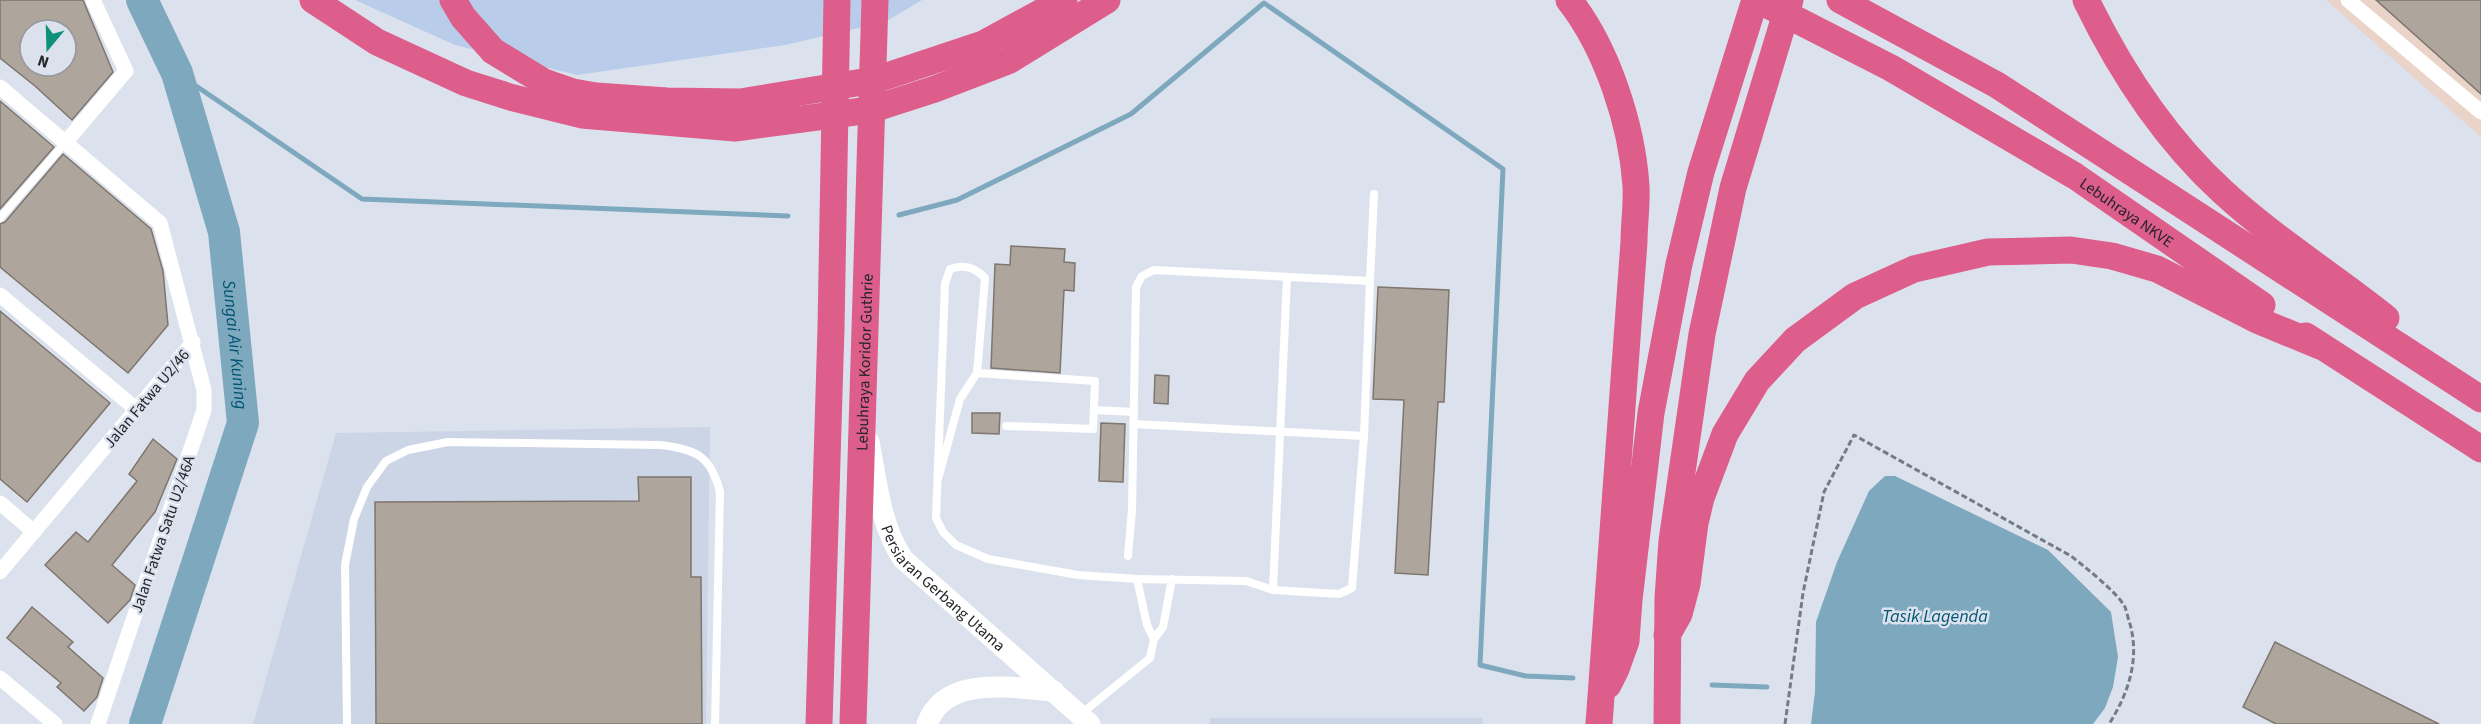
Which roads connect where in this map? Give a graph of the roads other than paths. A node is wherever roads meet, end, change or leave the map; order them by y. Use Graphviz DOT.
graph roads {
  1 [pos="93,0"];
  2 [pos="313,0"];
  3 [pos="453,0"];
  4 [pos="837,0"];
  5 [pos="876,0"];
  6 [pos="1064,0"];
  7 [pos="1107,0"];
  8 [pos="1569,0"];
  9 [pos="1757,0"];
  10 [pos="1790,0"];
  11 [pos="1840,0"];
  12 [pos="1877,0"];
  13 [pos="2086,0"];
  14 [pos="2348,0"];
  15 [pos="1997,85"];
  16 [pos="0,87"];
  17 [pos="2481,112"];
  18 [pos="65,143"];
  19 [pos="1374,194"];
  20 [pos="0,218"];
  21 [pos="1287,277"];
  22 [pos="1370,280"];
  23 [pos="0,295"];
  24 [pos="193,342"];
  25 [pos="2320,346"];
  26 [pos="977,373"];
  27 [pos="2481,394"];
  28 [pos="2481,399"];
  29 [pos="136,410"];
  30 [pos="1094,410"];
  31 [pos="863,412"];
  32 [pos="1134,412"];
  33 [pos="1133,424"];
  34 [pos="1006,426"];
  35 [pos="1282,432"];
  36 [pos="1364,436"];
  37 [pos="2481,449"];
  38 [pos="938,479"];
  39 [pos="0,503"];
  40 [pos="34,532"];
  41 [pos="1128,556"];
  42 [pos="0,572"];
  43 [pos="1137,579"];
  44 [pos="1172,579"];
  45 [pos="1273,590"];
  46 [pos="1667,634"];
  47 [pos="1154,639"];
  48 [pos="0,678"];
  49 [pos="1054,692"];
  50 [pos="1599,712"];
  51 [pos="816,718"];
  52 [pos="1085,720"];
  53 [pos="55,724"];
  54 [pos="98,724"];
  55 [pos="347,724"];
  56 [pos="715,724"];
  57 [pos="853,724"];
  58 [pos="927,724"];
  59 [pos="1667,724"];
  1 -- 18 [label="street"];
  2 -- 7 [label="highway"];
  3 -- 6 [label="highway"];
  4 -- 51 [label="highway, Lebuhraya Koridor Guthrie"];
  5 -- 31 [label="highway, Lebuhraya Koridor Guthrie"];
  8 -- 50 [label="highway"];
  9 -- 25 [label="highway, Lebuhraya NKVE"];
  9 -- 50 [label="highway"];
  10 -- 46 [label="highway"];
  11 -- 15 [label="highway"];
  12 -- 15 [label="highway"];
  13 -- 27 [label="highway"];
  14 -- 17 [label="street"];
  15 -- 28 [label="highway"];
  16 -- 18 [label="street, Jalan Fatwa U2/46"];
  18 -- 20 [label="lane"];
  18 -- 24 [label="street, Jalan Fatwa U2/46"];
  19 -- 22 [label="lane"];
  21 -- 22 [label="lane"];
  21 -- 32 [label="lane"];
  21 -- 35 [label="lane"];
  22 -- 36 [label="lane"];
  23 -- 29 [label="street"];
  24 -- 29 [label="street, Jalan Fatwa U2/46"];
  24 -- 54 [label="street, Jalan Fatwa Satu U2/46A"];
  25 -- 37 [label="highway, Lebuhraya NKVE"];
  25 -- 46 [label="highway"];
  26 -- 30 [label="lane"];
  26 -- 38 [label="lane"];
  26 -- 38 [label="lane"];
  29 -- 40 [label="street, Jalan Fatwa U2/46"];
  30 -- 32 [label="lane"];
  30 -- 34 [label="lane"];
  31 -- 49 [label="main road, Persiaran Gerbang Utama"];
  31 -- 57 [label="highway, Lebuhraya Koridor Guthrie"];
  32 -- 33 [label="lane"];
  33 -- 35 [label="lane"];
  33 -- 41 [label="lane"];
  35 -- 36 [label="lane"];
  35 -- 45 [label="lane"];
  36 -- 45 [label="lane"];
  38 -- 43 [label="lane"];
  39 -- 40 [label="street"];
  40 -- 42 [label="street, Jalan Fatwa U2/46"];
  43 -- 44 [label="lane"];
  43 -- 47 [label="lane"];
  44 -- 45 [label="lane"];
  44 -- 47 [label="lane"];
  46 -- 59 [label="highway"];
  47 -- 52 [label="lane"];
  48 -- 53 [label="street"];
  49 -- 52 [label="main road, Persiaran Gerbang Utama"];
  49 -- 58 [label="main road"];
  55 -- 56 [label="lane"];
}
